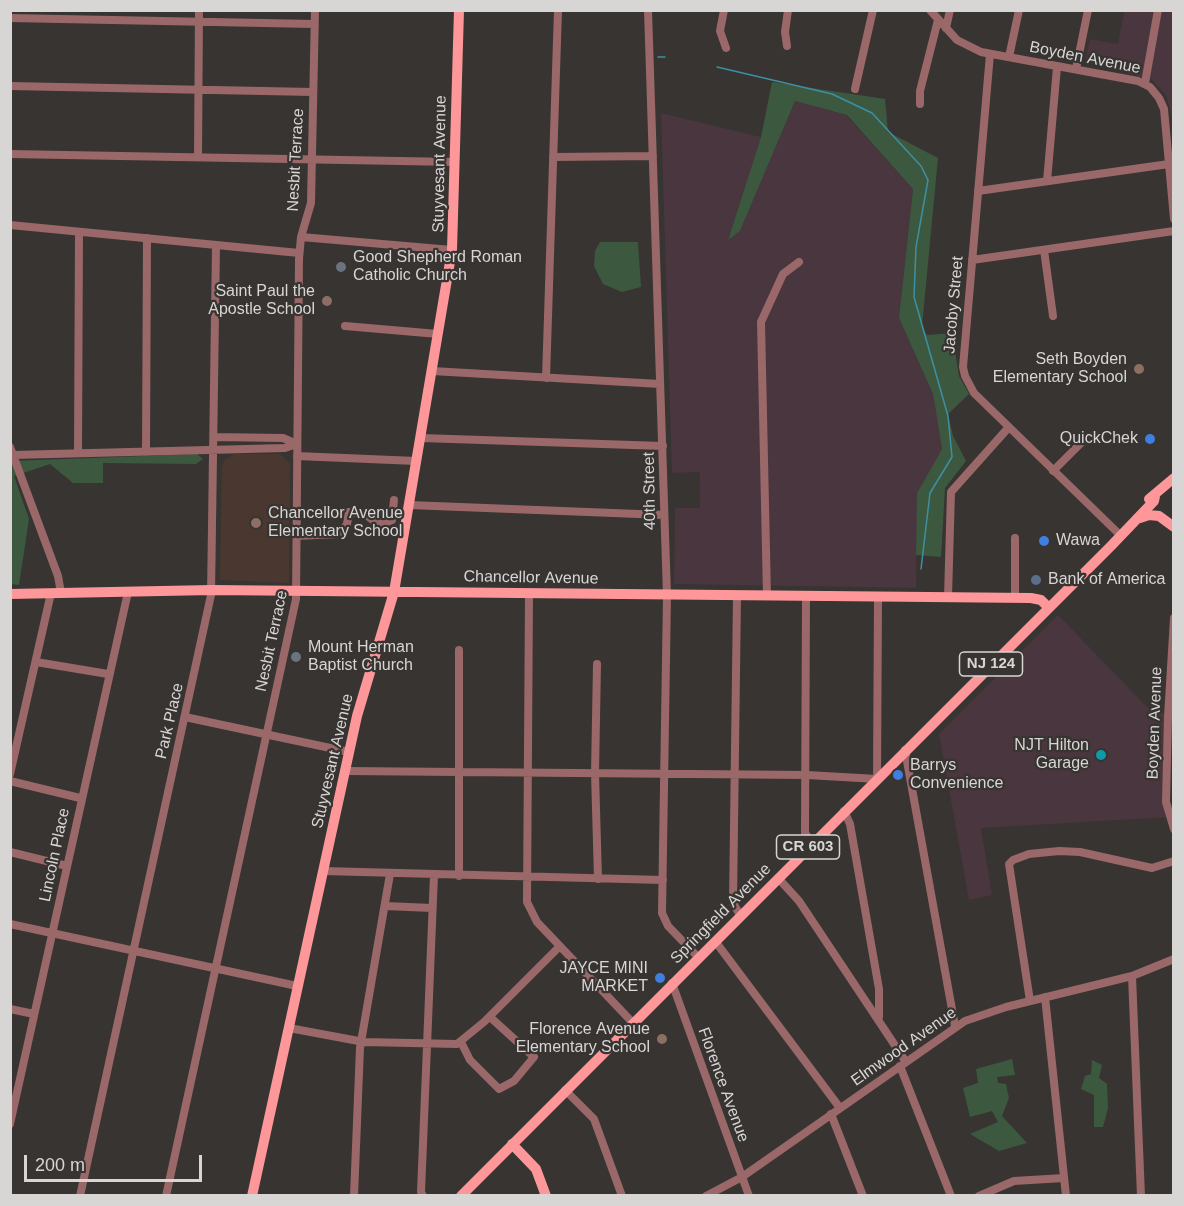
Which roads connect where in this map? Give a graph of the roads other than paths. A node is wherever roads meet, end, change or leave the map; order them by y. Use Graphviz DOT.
graph roads {
  1 [pos="200,10"];
  2 [pos="315,10"];
  3 [pos="459,10"];
  4 [pos="558,10"];
  5 [pos="648,10"];
  6 [pos="724,10"];
  7 [pos="788,10"];
  8 [pos="873,10"];
  9 [pos="930,10"];
  10 [pos="950,10"];
  11 [pos="1020,10"];
  12 [pos="1088,10"];
  13 [pos="1158,10"];
  14 [pos="10,18"];
  15 [pos="938,20"];
  16 [pos="199,22"];
  17 [pos="314,24"];
  18 [pos="946,28"];
  19 [pos="787,46"];
  20 [pos="726,48"];
  21 [pos="990,54"];
  22 [pos="1009,57"];
  23 [pos="1057,66"];
  24 [pos="1076,69"];
  25 [pos="1145,84"];
  26 [pos="10,86"];
  27 [pos="855,89"];
  28 [pos="198,90"];
  29 [pos="313,92"];
  30 [pos="920,104"];
  31 [pos="10,154"];
  32 [pos="653,156"];
  33 [pos="553,157"];
  34 [pos="198,158"];
  35 [pos="312,160"];
  36 [pos="455,162"];
  37 [pos="1169,164"];
  38 [pos="1047,181"];
  39 [pos="978,191"];
  40 [pos="1173,219"];
  41 [pos="10,225"];
  42 [pos="1173,231"];
  43 [pos="79,232"];
  44 [pos="301,237"];
  45 [pos="147,238"];
  46 [pos="216,245"];
  47 [pos="452,250"];
  48 [pos="1044,250"];
  49 [pos="299,253"];
  50 [pos="972,260"];
  51 [pos="799,262"];
  52 [pos="1053,316"];
  53 [pos="345,326"];
  54 [pos="438,333"];
  55 [pos="432,371"];
  56 [pos="546,378"];
  57 [pos="660,384"];
  58 [pos="1009,427"];
  59 [pos="1087,436"];
  60 [pos="214,437"];
  61 [pos="421,438"];
  62 [pos="297,444"];
  63 [pos="663,446"];
  64 [pos="214,450"];
  65 [pos="11,451"];
  66 [pos="146,452"];
  67 [pos="78,453"];
  68 [pos="297,456"];
  69 [pos="416,461"];
  70 [pos="1053,471"];
  71 [pos="1173,478"];
  72 [pos="1155,496"];
  73 [pos="394,500"];
  74 [pos="409,505"];
  75 [pos="664,514"];
  76 [pos="1132,523"];
  77 [pos="1173,527"];
  78 [pos="1117,532"];
  79 [pos="296,536"];
  80 [pos="1015,538"];
  81 [pos="1103,551"];
  82 [pos="212,590"];
  83 [pos="297,591"];
  84 [pos="128,592"];
  85 [pos="394,592"];
  86 [pos="56,593"];
  87 [pos="10,594"];
  88 [pos="529,594"];
  89 [pos="666,595"];
  90 [pos="737,596"];
  91 [pos="767,596"];
  92 [pos="806,597"];
  93 [pos="948,597"];
  94 [pos="878,598"];
  95 [pos="1015,598"];
  96 [pos="1048,607"];
  97 [pos="1173,616"];
  98 [pos="459,650"];
  99 [pos="36,662"];
  100 [pos="597,664"];
  101 [pos="108,674"];
  102 [pos="185,717"];
  103 [pos="929,726"];
  104 [pos="265,734"];
  105 [pos="905,750"];
  106 [pos="349,752"];
  107 [pos="345,771"];
  108 [pos="459,772"];
  109 [pos="527,773"];
  110 [pos="595,773"];
  111 [pos="10,774"];
  112 [pos="663,774"];
  113 [pos="736,774"];
  114 [pos="807,775"];
  115 [pos="877,778"];
  116 [pos="10,781"];
  117 [pos="80,798"];
  118 [pos="844,811"];
  119 [pos="1173,829"];
  120 [pos="812,843"];
  121 [pos="10,852"];
  122 [pos="1173,861"];
  123 [pos="67,866"];
  124 [pos="323,871"];
  125 [pos="390,874"];
  126 [pos="434,875"];
  127 [pos="459,876"];
  128 [pos="527,877"];
  129 [pos="778,878"];
  130 [pos="598,879"];
  131 [pos="663,880"];
  132 [pos="385,906"];
  133 [pos="432,908"];
  134 [pos="740,915"];
  135 [pos="10,924"];
  136 [pos="52,933"];
  137 [pos="715,941"];
  138 [pos="560,946"];
  139 [pos="132,951"];
  140 [pos="699,957"];
  141 [pos="1173,959"];
  142 [pos="215,968"];
  143 [pos="1132,976"];
  144 [pos="672,983"];
  145 [pos="297,986"];
  146 [pos="1045,998"];
  147 [pos="1030,1001"];
  148 [pos="10,1009"];
  149 [pos="34,1014"];
  150 [pos="490,1017"];
  151 [pos="879,1017"];
  152 [pos="633,1023"];
  153 [pos="955,1026"];
  154 [pos="289,1028"];
  155 [pos="361,1041"];
  156 [pos="461,1042"];
  157 [pos="427,1045"];
  158 [pos="903,1064"];
  159 [pos="566,1090"];
  160 [pos="840,1108"];
  161 [pos="831,1114"];
  162 [pos="10,1124"];
  163 [pos="512,1144"];
  164 [pos="742,1177"];
  165 [pos="1064,1178"];
  166 [pos="80,1196"];
  167 [pos="166,1196"];
  168 [pos="252,1196"];
  169 [pos="354,1196"];
  170 [pos="423,1196"];
  171 [pos="461,1196"];
  172 [pos="546,1196"];
  173 [pos="622,1196"];
  174 [pos="706,1196"];
  175 [pos="749,1196"];
  176 [pos="863,1196"];
  177 [pos="951,1196"];
  178 [pos="979,1196"];
  179 [pos="1066,1196"];
  180 [pos="1141,1196"];
  1 -- 16 [label="street"];
  2 -- 17 [label="street, Nesbit Terrace"];
  3 -- 36 [label="main road, Stuyvesant Avenue"];
  4 -- 33 [label="street"];
  5 -- 32 [label="street, 40th Street"];
  6 -- 20 [label="street"];
  7 -- 19 [label="street"];
  8 -- 27 [label="street"];
  9 -- 15 [label="street, Boyden Avenue"];
  10 -- 18 [label="street"];
  11 -- 22 [label="street"];
  12 -- 24 [label="street"];
  13 -- 25 [label="street"];
  14 -- 16 [label="street"];
  15 -- 18 [label="street, Boyden Avenue"];
  15 -- 30 [label="street"];
  16 -- 17 [label="street"];
  16 -- 28 [label="street"];
  17 -- 29 [label="street, Nesbit Terrace"];
  18 -- 21 [label="street, Boyden Avenue"];
  21 -- 22 [label="street, Boyden Avenue"];
  21 -- 39 [label="street, Jacoby Street"];
  22 -- 23 [label="street, Boyden Avenue"];
  23 -- 24 [label="street, Boyden Avenue"];
  23 -- 38 [label="street"];
  24 -- 25 [label="street, Boyden Avenue"];
  25 -- 37 [label="street, Boyden Avenue"];
  26 -- 28 [label="street"];
  28 -- 29 [label="street"];
  28 -- 34 [label="street"];
  29 -- 35 [label="street, Nesbit Terrace"];
  31 -- 34 [label="street"];
  32 -- 33 [label="street"];
  32 -- 57 [label="street, 40th Street"];
  33 -- 56 [label="street"];
  34 -- 35 [label="street"];
  35 -- 36 [label="street"];
  35 -- 44 [label="street, Nesbit Terrace"];
  36 -- 47 [label="main road, Stuyvesant Avenue"];
  37 -- 38 [label="street"];
  37 -- 40 [label="street, Boyden Avenue"];
  38 -- 39 [label="street"];
  39 -- 50 [label="street, Jacoby Street"];
  41 -- 43 [label="street"];
  42 -- 48 [label="street"];
  43 -- 45 [label="street"];
  43 -- 67 [label="street"];
  44 -- 47 [label="street"];
  44 -- 49 [label="street, Nesbit Terrace"];
  45 -- 46 [label="street"];
  45 -- 66 [label="street"];
  46 -- 49 [label="street"];
  46 -- 60 [label="street, Park Place"];
  47 -- 54 [label="main road, Stuyvesant Avenue"];
  48 -- 50 [label="street"];
  48 -- 52 [label="street"];
  49 -- 62 [label="street, Nesbit Terrace"];
  50 -- 58 [label="street, Jacoby Street"];
  51 -- 91 [label="street"];
  53 -- 54 [label="street"];
  54 -- 55 [label="main road, Stuyvesant Avenue"];
  55 -- 56 [label="street"];
  55 -- 61 [label="main road, Stuyvesant Avenue"];
  56 -- 57 [label="street"];
  57 -- 63 [label="street, 40th Street"];
  58 -- 70 [label="street, Jacoby Street"];
  58 -- 93 [label="street"];
  59 -- 70 [label="street"];
  60 -- 62 [label="street"];
  60 -- 64 [label="street, Park Place"];
  61 -- 63 [label="street"];
  61 -- 69 [label="main road, Stuyvesant Avenue"];
  62 -- 64 [label="street"];
  62 -- 68 [label="street, Nesbit Terrace"];
  63 -- 75 [label="street, 40th Street"];
  64 -- 66 [label="street"];
  64 -- 82 [label="street, Park Place"];
  65 -- 67 [label="street"];
  65 -- 86 [label="street"];
  66 -- 67 [label="street"];
  68 -- 69 [label="street"];
  68 -- 79 [label="street, Nesbit Terrace"];
  69 -- 74 [label="main road, Stuyvesant Avenue"];
  70 -- 78 [label="street, Jacoby Street"];
  71 -- 72 [label="main road, Springfield Avenue / NJ 124"];
  72 -- 76 [label="main road, Springfield Avenue / NJ 124"];
  72 -- 78 [label="main road, Springfield Avenue / NJ 124"];
  73 -- 79 [label="street"];
  74 -- 75 [label="street"];
  74 -- 85 [label="main road, Stuyvesant Avenue"];
  75 -- 89 [label="street, 40th Street"];
  76 -- 77 [label="main road"];
  76 -- 81 [label="main road, Springfield Avenue / NJ 124"];
  78 -- 81 [label="main road, Springfield Avenue / NJ 124"];
  79 -- 83 [label="street, Nesbit Terrace"];
  80 -- 95 [label="street"];
  81 -- 96 [label="main road, Springfield Avenue / NJ 124"];
  82 -- 83 [label="main road, Chancellor Avenue"];
  82 -- 84 [label="main road, Chancellor Avenue"];
  82 -- 102 [label="street, Park Place"];
  83 -- 85 [label="main road, Chancellor Avenue"];
  83 -- 104 [label="street, Nesbit Terrace"];
  84 -- 86 [label="main road, Chancellor Avenue"];
  84 -- 101 [label="street, Lincoln Place"];
  85 -- 88 [label="main road, Chancellor Avenue"];
  85 -- 106 [label="main road, Stuyvesant Avenue"];
  86 -- 87 [label="main road, Chancellor Avenue"];
  86 -- 99 [label="street"];
  88 -- 89 [label="main road, Chancellor Avenue"];
  88 -- 109 [label="street"];
  89 -- 90 [label="main road, Chancellor Avenue"];
  89 -- 112 [label="street, 40th Street"];
  90 -- 91 [label="main road, Chancellor Avenue"];
  90 -- 113 [label="street"];
  91 -- 92 [label="main road, Chancellor Avenue"];
  92 -- 94 [label="main road, Chancellor Avenue"];
  92 -- 114 [label="street"];
  93 -- 94 [label="main road, Chancellor Avenue"];
  93 -- 95 [label="main road, Chancellor Avenue"];
  94 -- 115 [label="street"];
  95 -- 96 [label="main road, Chancellor Avenue"];
  96 -- 103 [label="main road, Springfield Avenue / NJ 124"];
  97 -- 119 [label="street, Boyden Avenue"];
  98 -- 108 [label="street"];
  99 -- 101 [label="street"];
  99 -- 111 [label="street"];
  100 -- 110 [label="street"];
  101 -- 117 [label="street, Lincoln Place"];
  102 -- 104 [label="street"];
  102 -- 139 [label="street, Park Place"];
  103 -- 105 [label="main road, Springfield Avenue / CR 603"];
  104 -- 106 [label="street"];
  104 -- 142 [label="street, Nesbit Terrace"];
  105 -- 115 [label="main road, Springfield Avenue / CR 603"];
  105 -- 153 [label="street"];
  106 -- 107 [label="main road, Stuyvesant Avenue"];
  107 -- 108 [label="street"];
  107 -- 124 [label="main road, Stuyvesant Avenue"];
  108 -- 109 [label="street"];
  108 -- 127 [label="street"];
  109 -- 110 [label="street"];
  109 -- 128 [label="street"];
  110 -- 112 [label="street"];
  110 -- 130 [label="street"];
  112 -- 113 [label="street"];
  112 -- 131 [label="street, 40th Street"];
  113 -- 114 [label="street"];
  113 -- 134 [label="street"];
  114 -- 115 [label="street"];
  114 -- 120 [label="street"];
  115 -- 118 [label="main road, Springfield Avenue / CR 603"];
  116 -- 117 [label="street"];
  117 -- 123 [label="street, Lincoln Place"];
  118 -- 120 [label="main road, Springfield Avenue / CR 603"];
  118 -- 151 [label="street"];
  120 -- 129 [label="main road, Springfield Avenue / CR 603"];
  121 -- 123 [label="street"];
  122 -- 147 [label="street"];
  123 -- 136 [label="street, Lincoln Place"];
  124 -- 125 [label="street"];
  124 -- 145 [label="main road, Stuyvesant Avenue"];
  125 -- 126 [label="street"];
  125 -- 132 [label="street"];
  126 -- 127 [label="street"];
  126 -- 133 [label="street"];
  127 -- 128 [label="street"];
  128 -- 130 [label="street"];
  128 -- 138 [label="street"];
  129 -- 134 [label="main road, Springfield Avenue / CR 603"];
  129 -- 151 [label="street"];
  130 -- 131 [label="street"];
  131 -- 140 [label="street, 40th Street"];
  132 -- 133 [label="street"];
  132 -- 155 [label="street"];
  133 -- 157 [label="street"];
  134 -- 137 [label="main road, Springfield Avenue / CR 603"];
  135 -- 136 [label="street"];
  136 -- 139 [label="street"];
  136 -- 149 [label="street, Lincoln Place"];
  137 -- 140 [label="main road, Springfield Avenue / CR 603"];
  137 -- 160 [label="street"];
  138 -- 150 [label="street"];
  138 -- 152 [label="street"];
  139 -- 142 [label="street"];
  139 -- 166 [label="street, Park Place"];
  140 -- 144 [label="main road, Springfield Avenue / CR 603"];
  141 -- 143 [label="street, Elmwood Avenue"];
  142 -- 145 [label="street"];
  142 -- 167 [label="street, Nesbit Terrace"];
  143 -- 146 [label="street, Elmwood Avenue"];
  143 -- 180 [label="street"];
  144 -- 152 [label="main road, Springfield Avenue / CR 603"];
  144 -- 164 [label="street, Florence Avenue"];
  145 -- 154 [label="main road, Stuyvesant Avenue"];
  146 -- 147 [label="street, Elmwood Avenue"];
  146 -- 165 [label="street"];
  147 -- 153 [label="street, Elmwood Avenue"];
  148 -- 149 [label="street"];
  149 -- 162 [label="street, Lincoln Place"];
  150 -- 156 [label="street"];
  150 -- 156 [label="street"];
  151 -- 158 [label="street"];
  152 -- 159 [label="main road, Springfield Avenue / CR 603"];
  153 -- 158 [label="street, Elmwood Avenue"];
  154 -- 155 [label="street"];
  154 -- 168 [label="main road, Stuyvesant Avenue"];
  155 -- 157 [label="street"];
  155 -- 169 [label="street"];
  156 -- 157 [label="street"];
  157 -- 170 [label="street"];
  158 -- 160 [label="street, Elmwood Avenue"];
  158 -- 177 [label="street"];
  159 -- 163 [label="main road, Springfield Avenue / CR 603"];
  159 -- 173 [label="street"];
  160 -- 161 [label="street, Elmwood Avenue"];
  161 -- 164 [label="street, Elmwood Avenue"];
  161 -- 176 [label="street"];
  163 -- 171 [label="main road, Springfield Avenue / CR 603"];
  163 -- 172 [label="main road"];
  164 -- 174 [label="street, Elmwood Avenue"];
  164 -- 175 [label="street, Florence Avenue"];
  165 -- 178 [label="street"];
  165 -- 179 [label="street"];
}
